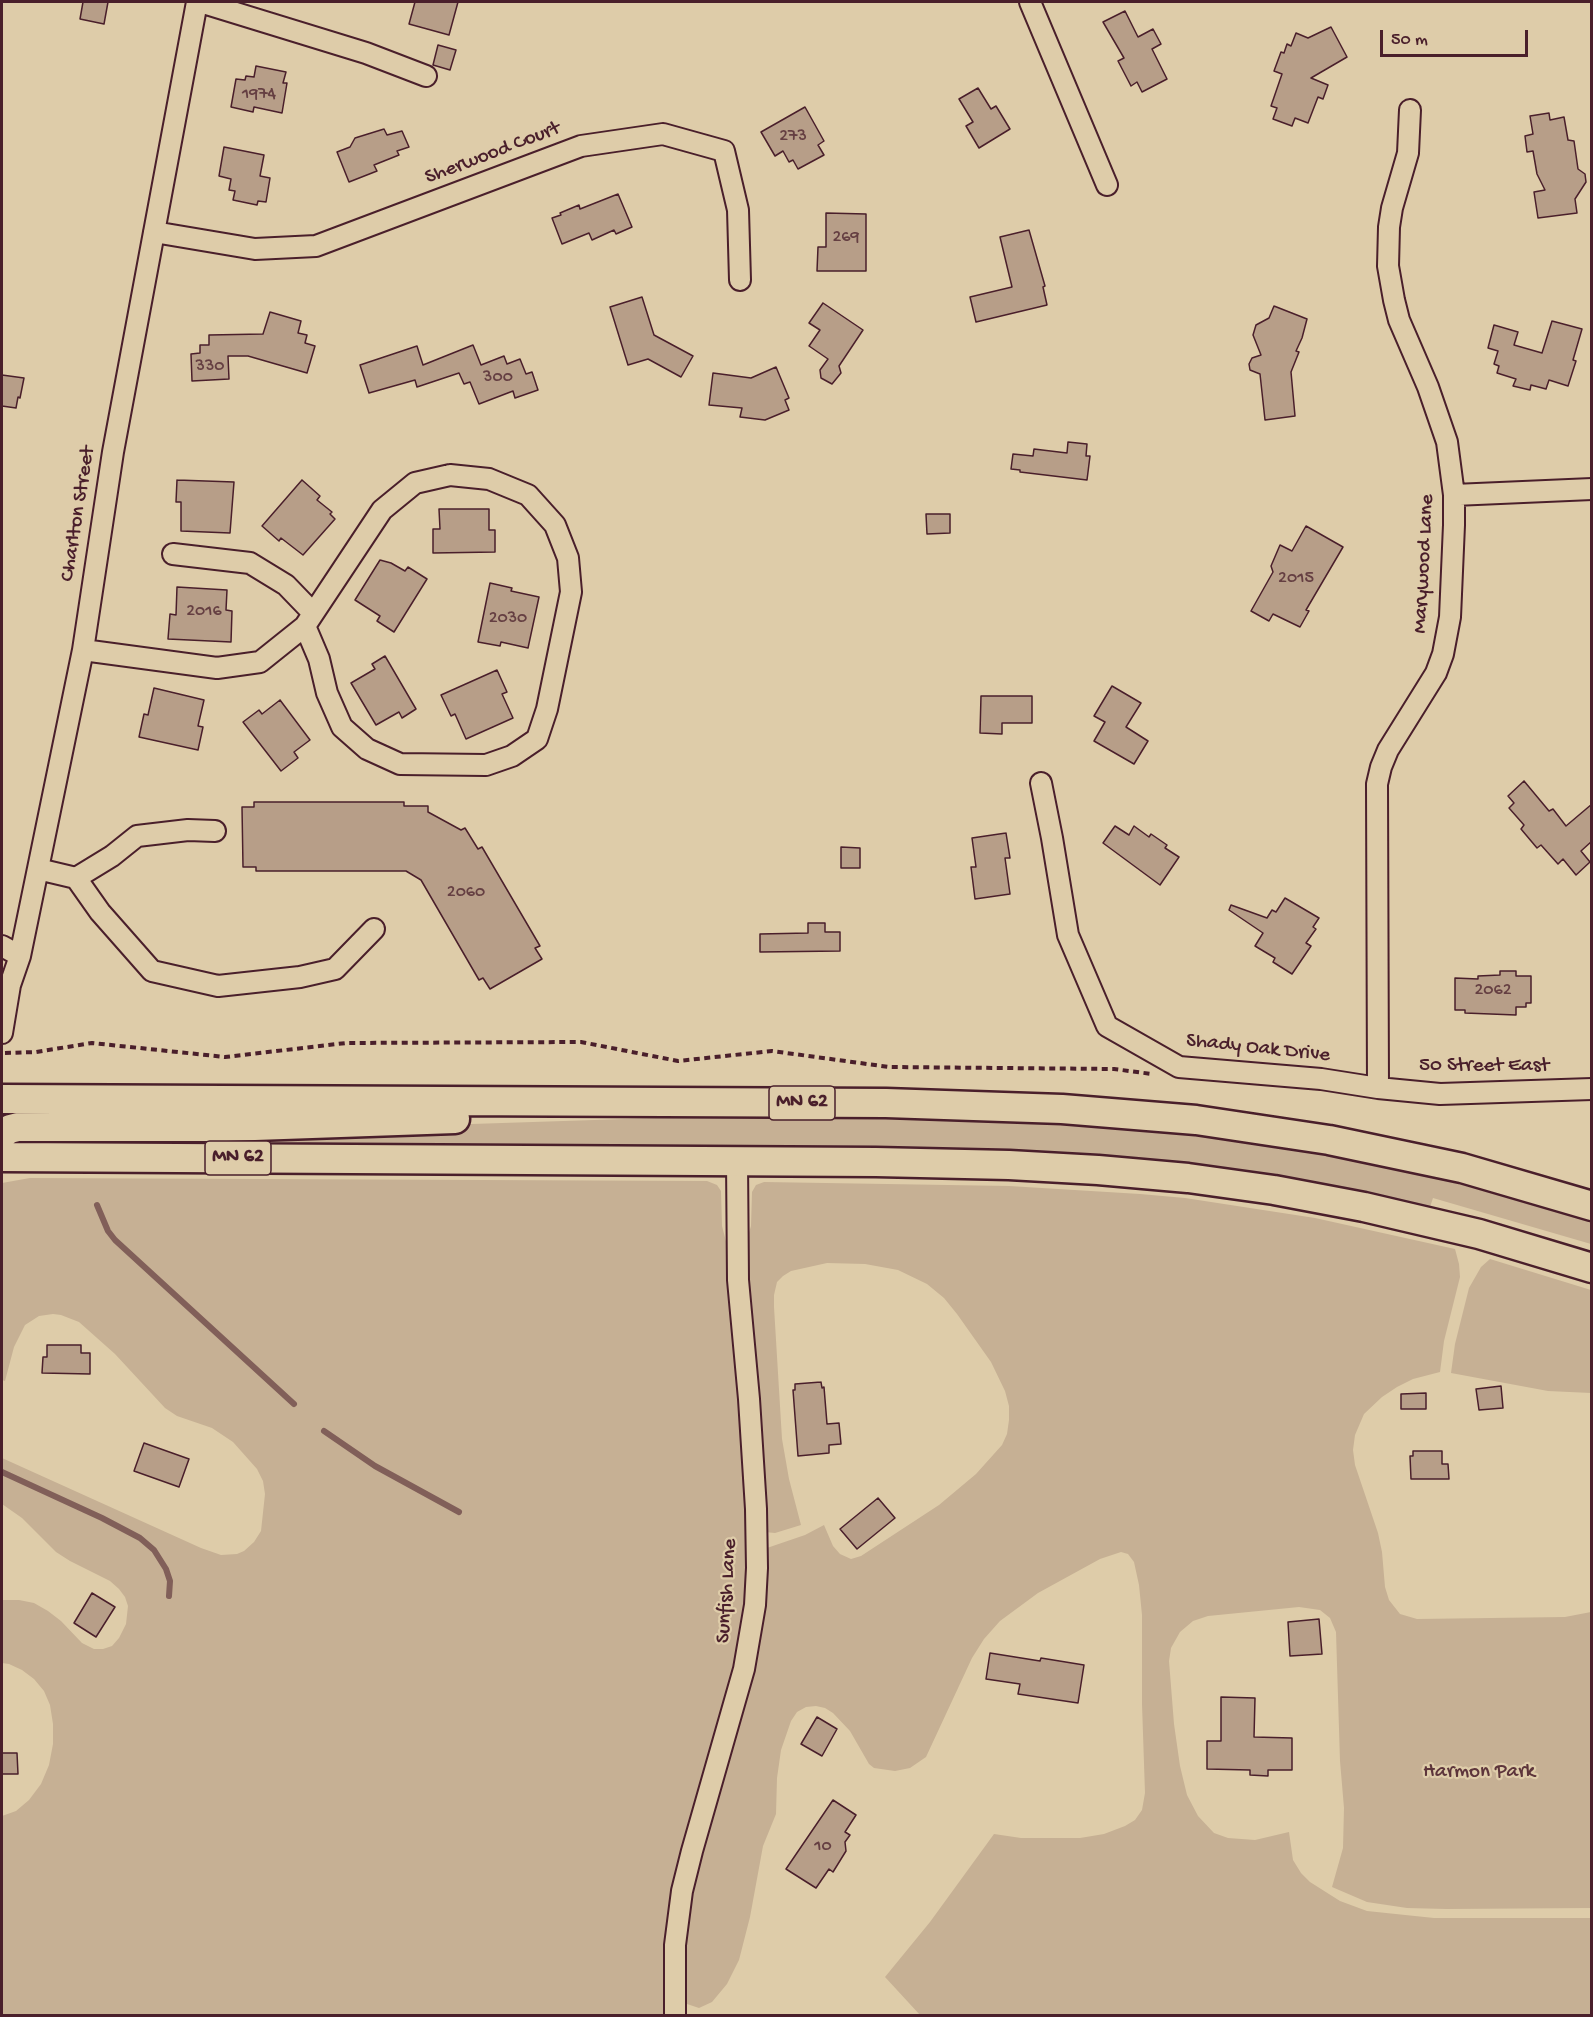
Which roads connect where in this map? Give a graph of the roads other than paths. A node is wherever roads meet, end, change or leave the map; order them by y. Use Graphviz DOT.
graph roads {
  1 [pos="198,2"];
  2 [pos="1030,2"];
  3 [pos="426,76"];
  4 [pos="1410,110"];
  5 [pos="1107,184"];
  6 [pos="154,232"];
  7 [pos="740,280"];
  8 [pos="1592,489"];
  9 [pos="1454,495"];
  10 [pos="173,554"];
  11 [pos="309,620"];
  12 [pos="83,650"];
  13 [pos="1041,783"];
  14 [pos="215,831"];
  15 [pos="38,869"];
  16 [pos="76,878"];
  17 [pos="374,929"];
  18 [pos="2,946"];
  19 [pos="20,956"];
  20 [pos="2,1033"];
  21 [pos="1378,1088"];
  22 [pos="1592,1089"];
  23 [pos="2,1099"];
  24 [pos="655,1102"];
  25 [pos="2,1134"];
  26 [pos="2,1157"];
  27 [pos="737,1161"];
  28 [pos="1592,1206"];
  29 [pos="1592,1268"];
  30 [pos="675,2016"];
  1 -- 3 [label="street"];
  1 -- 6 [label="street, Charlton Street"];
  2 -- 5 [label="street"];
  4 -- 9 [label="street, Marywood Lane"];
  6 -- 7 [label="street, Sherwood Court"];
  6 -- 12 [label="street, Charlton Street"];
  8 -- 9 [label="street"];
  9 -- 21 [label="street, Marywood Lane"];
  10 -- 11 [label="street"];
  11 -- 11 [label="street"];
  11 -- 12 [label="street"];
  12 -- 15 [label="street, Charlton Street"];
  13 -- 21 [label="street, Shady Oak Drive"];
  14 -- 16 [label="street"];
  15 -- 16 [label="street"];
  15 -- 19 [label="street, Charlton Street"];
  16 -- 17 [label="street"];
  18 -- 19 [label="street"];
  19 -- 20 [label="street, Charlton Street"];
  21 -- 22 [label="street, 50 Street East"];
  23 -- 24 [label="highway, MN 62"];
  24 -- 25 [label="highway"];
  24 -- 28 [label="highway, MN 62"];
  26 -- 27 [label="highway, MN 62"];
  27 -- 29 [label="highway, MN 62"];
  27 -- 30 [label="street, Sunfish Lane"];
}
